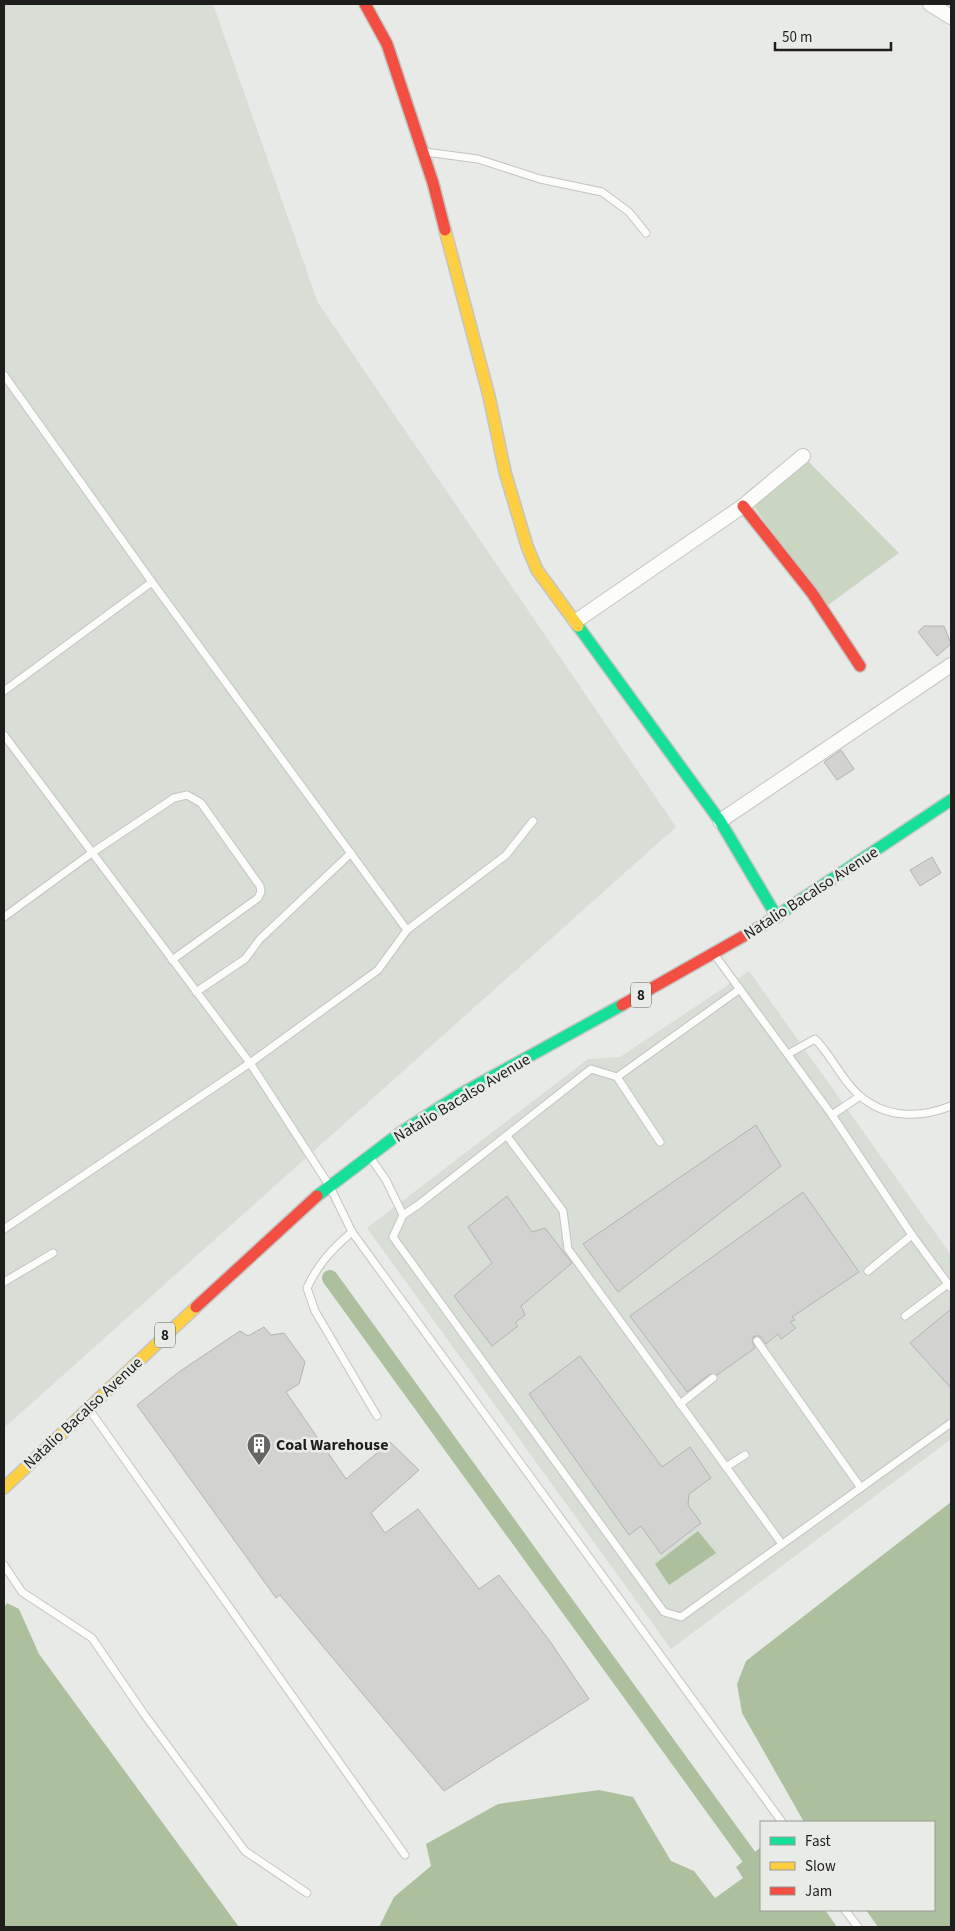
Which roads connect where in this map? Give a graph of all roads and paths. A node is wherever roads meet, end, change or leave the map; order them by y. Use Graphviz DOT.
graph roads {
  1 [pos="365,4"];
  2 [pos="930,4"];
  3 [pos="951,17"];
  4 [pos="422,151"];
  5 [pos="646,233"];
  6 [pos="4,375"];
  7 [pos="803,456"];
  8 [pos="743,506"];
  9 [pos="152,582"];
  10 [pos="576,621"];
  11 [pos="951,665"];
  12 [pos="860,666"];
  13 [pos="4,691"];
  14 [pos="4,735"];
  15 [pos="951,800"];
  16 [pos="533,821"];
  17 [pos="720,821"];
  18 [pos="93,852"];
  19 [pos="351,853"];
  20 [pos="4,917"];
  21 [pos="777,917"];
  22 [pos="407,930"];
  23 [pos="714,954"];
  24 [pos="172,960"];
  25 [pos="740,989"];
  26 [pos="196,992"];
  27 [pos="788,1054"];
  28 [pos="250,1063"];
  29 [pos="617,1076"];
  30 [pos="860,1096"];
  31 [pos="951,1106"];
  32 [pos="832,1115"];
  33 [pos="506,1136"];
  34 [pos="660,1142"];
  35 [pos="370,1156"];
  36 [pos="330,1187"];
  37 [pos="402,1215"];
  38 [pos="4,1229"];
  39 [pos="352,1232"];
  40 [pos="912,1235"];
  41 [pos="53,1253"];
  42 [pos="868,1271"];
  43 [pos="4,1282"];
  44 [pos="950,1286"];
  45 [pos="905,1316"];
  46 [pos="757,1341"];
  47 [pos="713,1378"];
  48 [pos="680,1404"];
  49 [pos="88,1407"];
  50 [pos="377,1416"];
  51 [pos="951,1423"];
  52 [pos="745,1454"];
  53 [pos="726,1467"];
  54 [pos="4,1488"];
  55 [pos="861,1488"];
  56 [pos="782,1544"];
  57 [pos="4,1566"];
  58 [pos="781,1821"];
  59 [pos="405,1855"];
  60 [pos="307,1893"];
  61 [pos="846,1911"];
  62 [pos="858,1927"];
  1 -- 4 [label="main road"];
  2 -- 3 [label="street"];
  4 -- 5 [label="lane"];
  4 -- 10 [label="main road"];
  6 -- 9 [label="lane"];
  7 -- 8 [label="street"];
  8 -- 10 [label="street"];
  8 -- 12 [label="main road"];
  9 -- 13 [label="lane"];
  9 -- 19 [label="lane"];
  10 -- 17 [label="main road"];
  11 -- 17 [label="street"];
  14 -- 18 [label="lane"];
  15 -- 21 [label="main road, Natalio Bacalso Avenue / 8"];
  16 -- 22 [label="lane"];
  17 -- 21 [label="main road"];
  18 -- 20 [label="lane"];
  18 -- 24 [label="lane"];
  18 -- 24 [label="lane"];
  19 -- 22 [label="lane"];
  19 -- 26 [label="lane"];
  21 -- 23 [label="main road, Natalio Bacalso Avenue / 8"];
  22 -- 28 [label="lane"];
  23 -- 25 [label="lane"];
  23 -- 35 [label="main road, Natalio Bacalso Avenue / 8"];
  24 -- 26 [label="lane"];
  25 -- 27 [label="lane"];
  25 -- 29 [label="lane"];
  26 -- 28 [label="lane"];
  27 -- 30 [label="lane"];
  27 -- 32 [label="lane"];
  28 -- 36 [label="lane"];
  28 -- 38 [label="lane"];
  29 -- 33 [label="lane"];
  29 -- 34 [label="lane"];
  30 -- 31 [label="lane"];
  30 -- 32 [label="lane"];
  32 -- 40 [label="lane"];
  33 -- 37 [label="lane"];
  33 -- 48 [label="lane"];
  35 -- 36 [label="main road, Natalio Bacalso Avenue / 8"];
  35 -- 37 [label="lane"];
  36 -- 39 [label="lane"];
  36 -- 49 [label="main road, Natalio Bacalso Avenue / 8"];
  37 -- 56 [label="lane"];
  39 -- 50 [label="lane"];
  39 -- 58 [label="lane"];
  40 -- 42 [label="lane"];
  40 -- 44 [label="lane"];
  41 -- 43 [label="lane"];
  44 -- 45 [label="lane"];
  46 -- 55 [label="lane"];
  47 -- 48 [label="lane"];
  48 -- 53 [label="lane"];
  49 -- 54 [label="main road, Natalio Bacalso Avenue / 8"];
  49 -- 59 [label="lane"];
  51 -- 55 [label="lane"];
  52 -- 53 [label="lane"];
  53 -- 56 [label="lane"];
  55 -- 56 [label="lane"];
  57 -- 60 [label="lane"];
  61 -- 62 [label="lane"];
}
